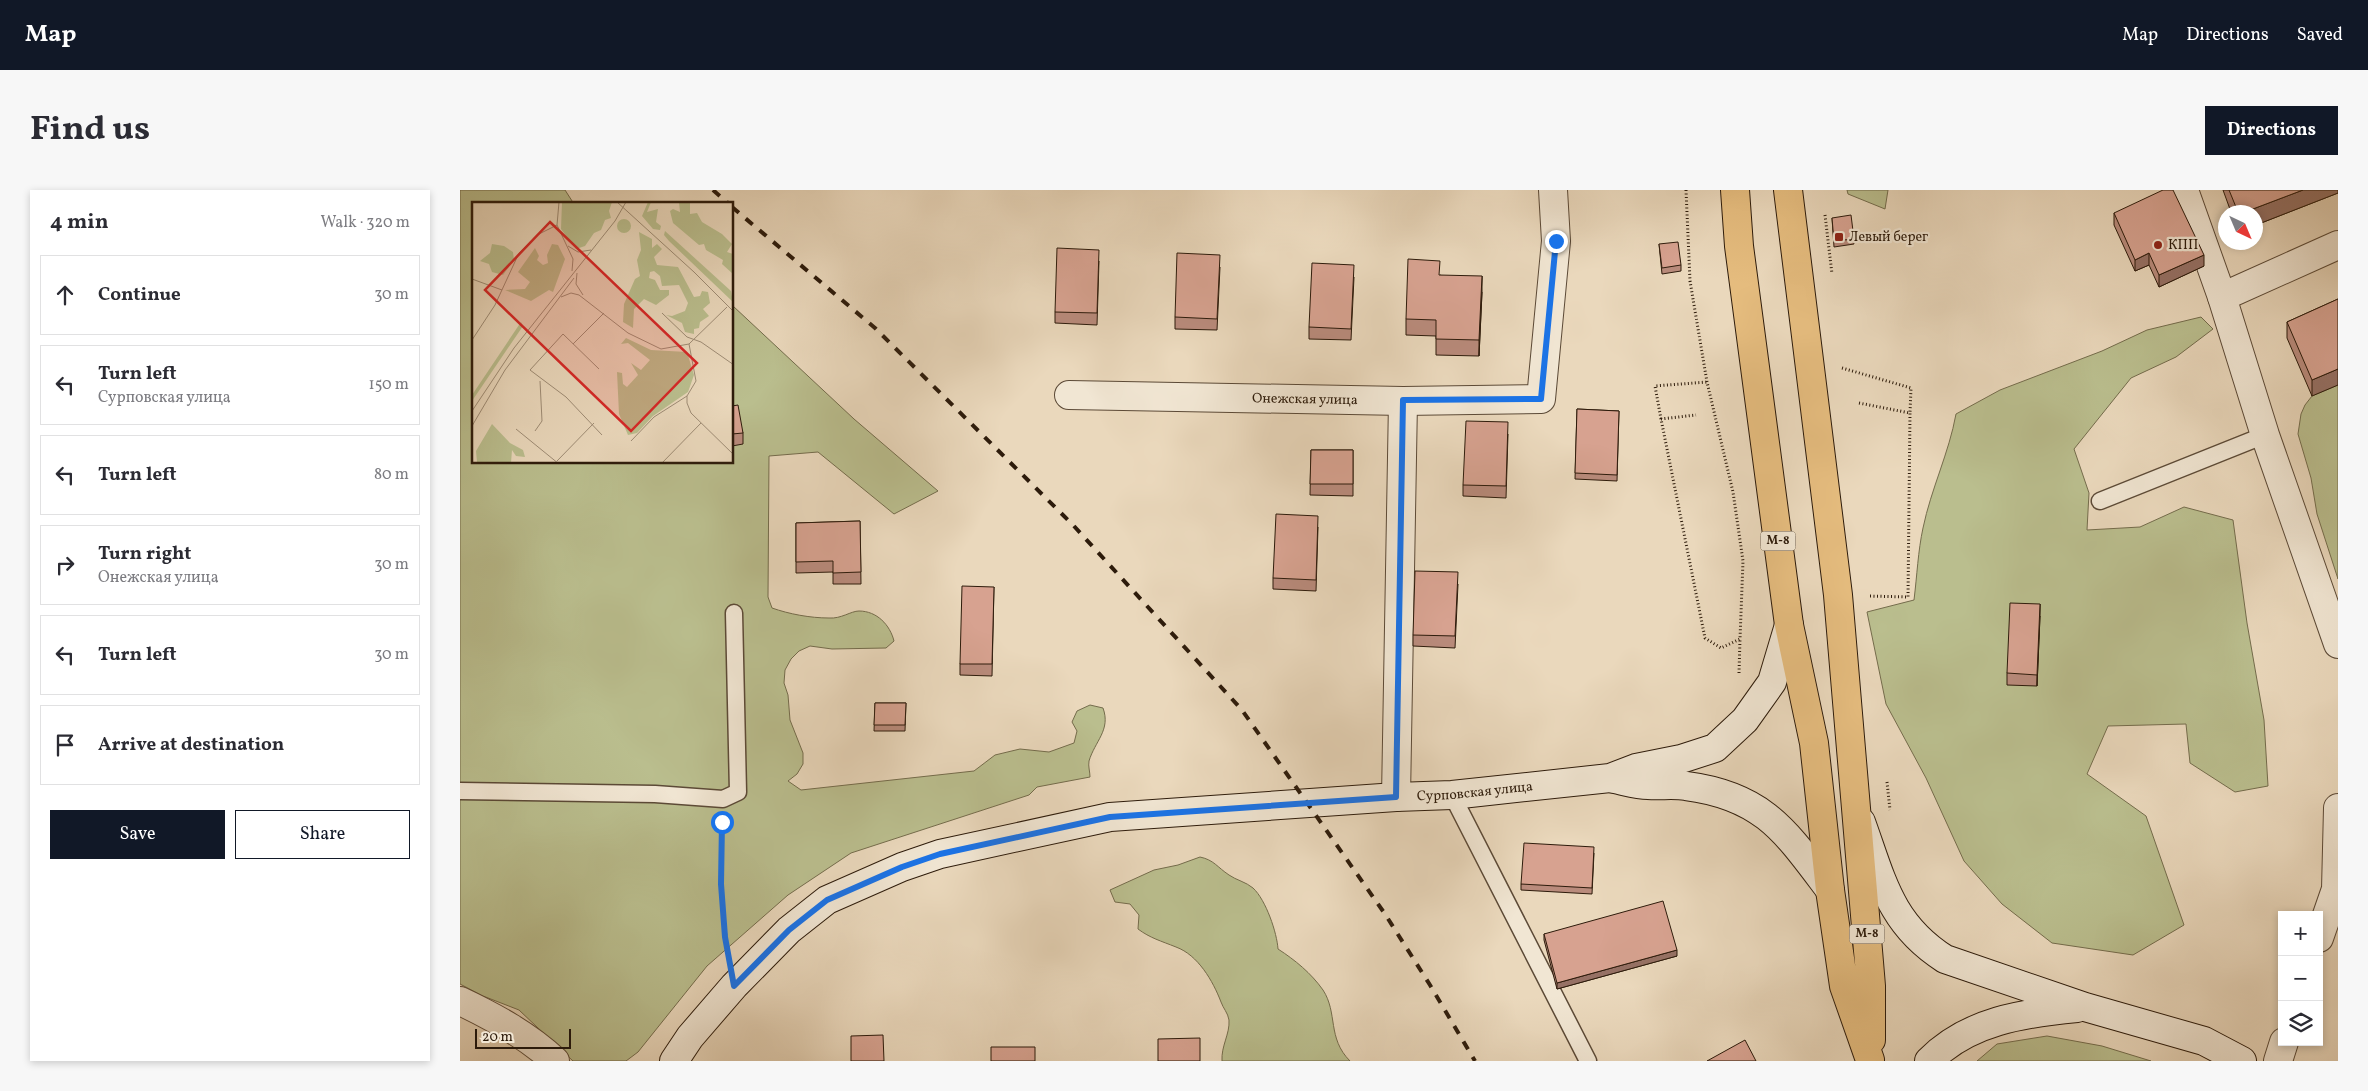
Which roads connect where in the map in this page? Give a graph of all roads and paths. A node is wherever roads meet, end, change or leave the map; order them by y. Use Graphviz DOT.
graph roads {
  1 [pos="1553,190"];
  2 [pos="1686,190"];
  3 [pos="1735,190"];
  4 [pos="1788,190"];
  5 [pos="2184,190"];
  6 [pos="1825,215"];
  7 [pos="2338,245"];
  8 [pos="1832,282"];
  9 [pos="2222,298"];
  10 [pos="1841,359"];
  11 [pos="1842,368"];
  12 [pos="1842,377"];
  13 [pos="1707,382"];
  14 [pos="1070,394"];
  15 [pos="1403,400"];
  16 [pos="1859,403"];
  17 [pos="1910,412"];
  18 [pos="1696,415"];
  19 [pos="1661,419"];
  20 [pos="2265,435"];
  21 [pos="2100,501"];
  22 [pos="1866,586"];
  23 [pos="1867,596"];
  24 [pos="1868,605"];
  25 [pos="734,613"];
  26 [pos="1789,625"];
  27 [pos="1740,639"];
  28 [pos="2338,644"];
  29 [pos="1739,682"];
  30 [pos="1886,773"];
  31 [pos="1610,778"];
  32 [pos="460,791"];
  33 [pos="1452,795"];
  34 [pos="1396,797"];
  35 [pos="723,799"];
  36 [pos="2338,808"];
  37 [pos="1857,809"];
  38 [pos="1890,812"];
  39 [pos="2337,888"];
  40 [pos="1830,890"];
  41 [pos="2323,927"];
  42 [pos="734,986"];
  43 [pos="460,1001"];
  44 [pos="2086,1007"];
  45 [pos="2283,1046"];
  46 [pos="1870,1060"];
  47 [pos="555,1061"];
  48 [pos="674,1061"];
  49 [pos="1588,1061"];
  50 [pos="1929,1061"];
  51 [pos="2242,1061"];
  52 [pos="2278,1061"];
  1 -- 15 [label="main road, Онежская улица"];
  2 -- 13 [label="path"];
  3 -- 26 [label="main road, М-8"];
  4 -- 37 [label="main road, М-8"];
  5 -- 9 [label="main road"];
  6 -- 8 [label="path"];
  7 -- 9 [label="main road"];
  9 -- 20 [label="main road"];
  10 -- 11 [label="path"];
  11 -- 12 [label="path"];
  11 -- 17 [label="path"];
  13 -- 19 [label="path"];
  13 -- 27 [label="path"];
  14 -- 15 [label="main road, Онежская улица"];
  15 -- 34 [label="main road"];
  16 -- 17 [label="path"];
  17 -- 23 [label="path"];
  18 -- 19 [label="path"];
  19 -- 27 [label="path"];
  20 -- 21 [label="lane"];
  20 -- 28 [label="main road"];
  22 -- 23 [label="path"];
  23 -- 24 [label="path"];
  25 -- 35 [label="lane"];
  26 -- 31 [label="main road"];
  26 -- 40 [label="main road, М-8"];
  27 -- 29 [label="path"];
  30 -- 38 [label="path"];
  31 -- 33 [label="main road, Сурповская улица"];
  31 -- 40 [label="main road"];
  32 -- 35 [label="lane"];
  33 -- 34 [label="main road, Сурповская улица"];
  33 -- 49 [label="lane"];
  34 -- 42 [label="main road, Сурповская улица"];
  35 -- 42 [label="path"];
  36 -- 39 [label="main road"];
  37 -- 44 [label="main road"];
  37 -- 46 [label="main road, М-8"];
  39 -- 41 [label="main road"];
  40 -- 46 [label="main road, М-8"];
  42 -- 48 [label="main road, Сурповская улица"];
  43 -- 47 [label="main road"];
  44 -- 50 [label="main road"];
  44 -- 51 [label="main road"];
  45 -- 52 [label="main road"];
}
